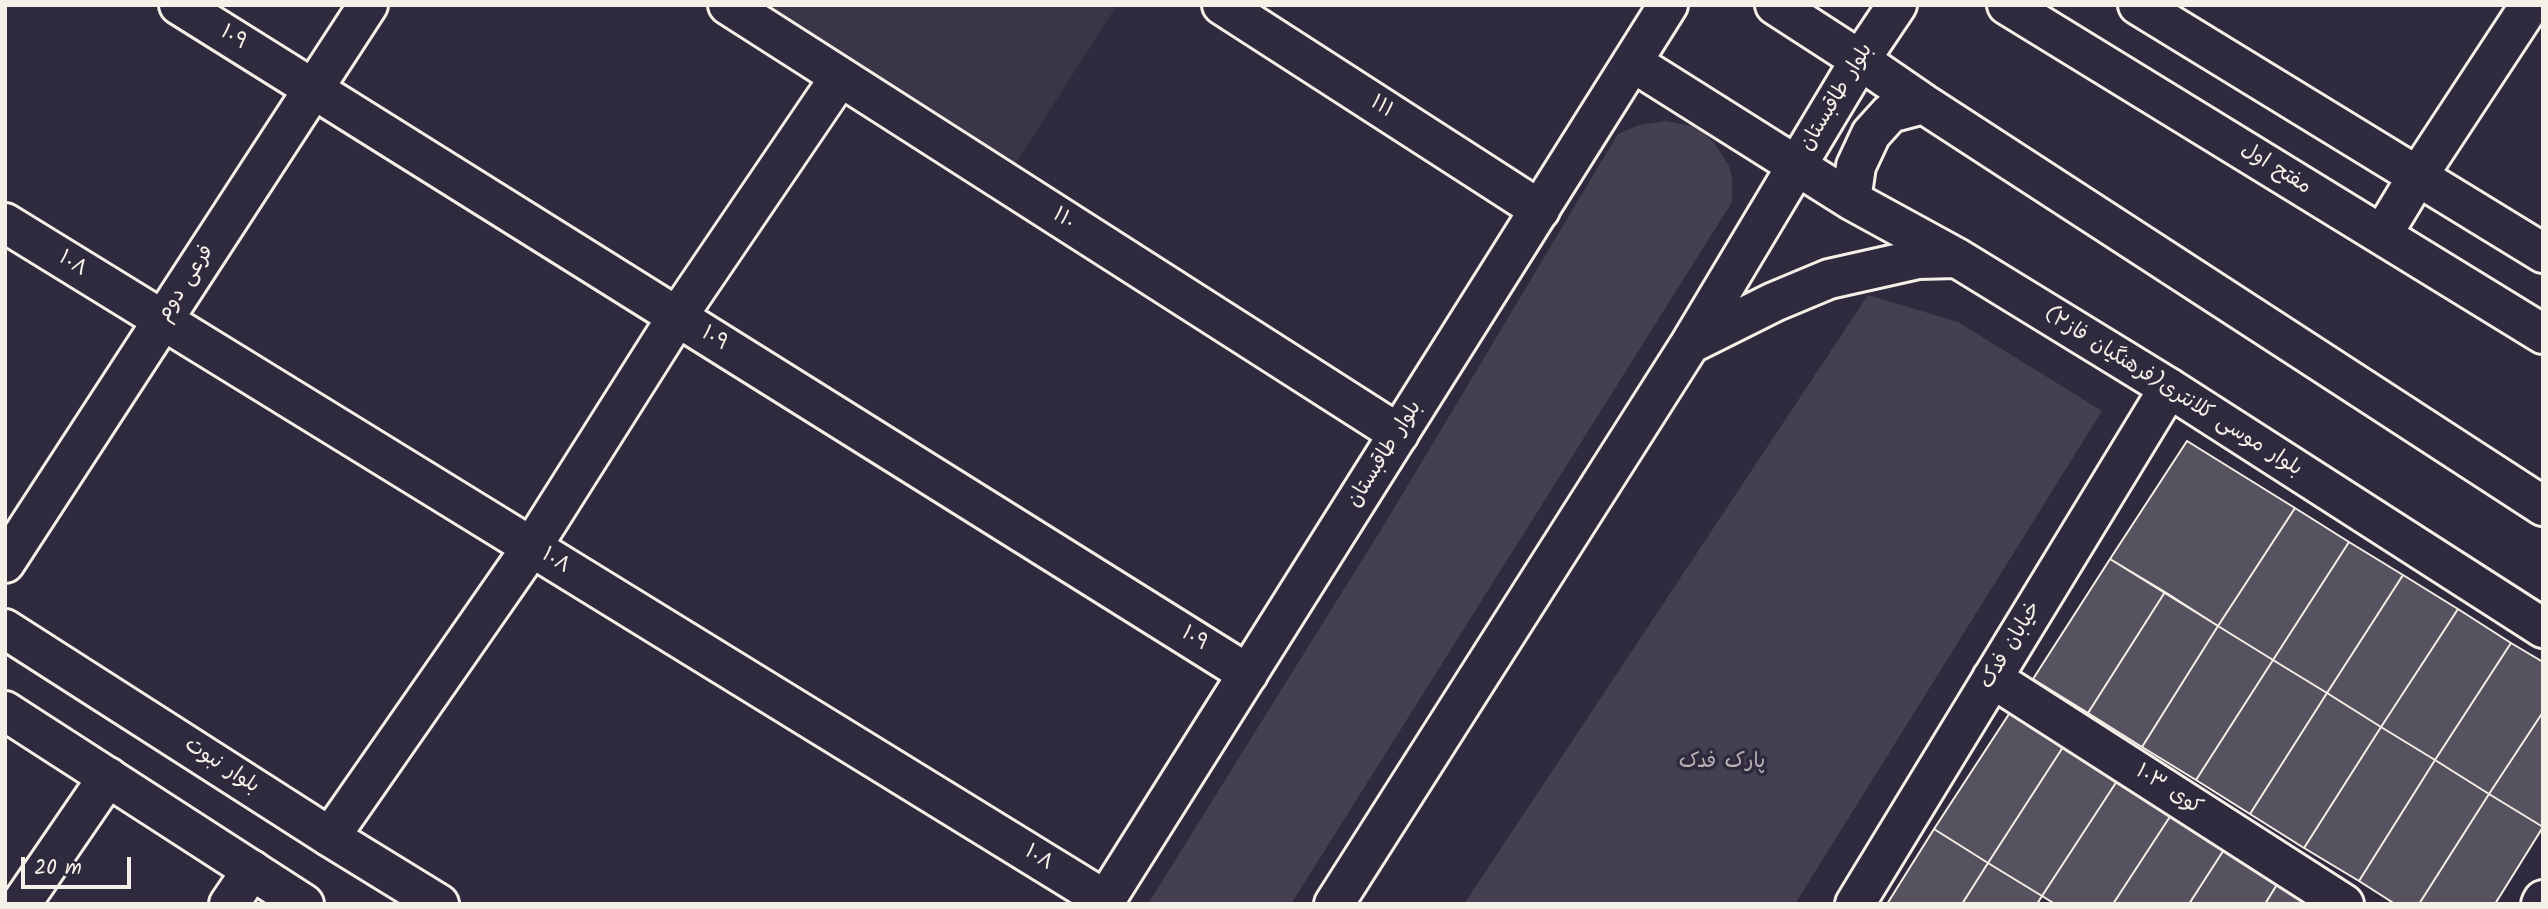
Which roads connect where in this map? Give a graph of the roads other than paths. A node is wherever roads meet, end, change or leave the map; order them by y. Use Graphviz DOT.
graph roads {
  1 [pos="179,5"];
  2 [pos="368,5"];
  3 [pos="727,5"];
  4 [pos="1222,5"];
  5 [pos="1668,5"];
  6 [pos="1776,5"];
  7 [pos="1897,5"];
  8 [pos="2007,5"];
  9 [pos="2138,5"];
  10 [pos="2530,5"];
  11 [pos="1860,60"];
  12 [pos="1632,62"];
  13 [pos="841,77"];
  14 [pos="313,89"];
  15 [pos="1924,104"];
  16 [pos="1797,166"];
  17 [pos="2417,177"];
  18 [pos="1851,200"];
  19 [pos="1540,210"];
  20 [pos="5,223"];
  21 [pos="2382,235"];
  22 [pos="2543,253"];
  23 [pos="1957,258"];
  24 [pos="677,317"];
  25 [pos="163,320"];
  26 [pos="2543,334"];
  27 [pos="1690,344"];
  28 [pos="2169,388"];
  29 [pos="1399,434"];
  30 [pos="2543,506"];
  31 [pos="531,548"];
  32 [pos="5,563"];
  33 [pos="2543,628"];
  34 [pos="5,629"];
  35 [pos="1248,674"];
  36 [pos="1992,678"];
  37 [pos="5,711"];
  38 [pos="108,777"];
  39 [pos="330,837"];
  40 [pos="252,870"];
  41 [pos="1104,902"];
  42 [pos="21,904"];
  43 [pos="229,904"];
  44 [pos="304,904"];
  45 [pos="439,904"];
  46 [pos="1334,904"];
  47 [pos="1855,904"];
  48 [pos="2344,904"];
  1 -- 14 [label="street, ۱۰۹"];
  2 -- 14 [label="street, فرعی دوم"];
  3 -- 13 [label="street, ۱۱۰"];
  4 -- 19 [label="street, ۱۱۱"];
  5 -- 12 [label="street, بلوار طاقبستان"];
  6 -- 11 [label="street"];
  7 -- 11 [label="street, بلوار طاقبستان"];
  8 -- 21 [label="street, مفتح اول"];
  9 -- 17 [label="street"];
  10 -- 17 [label="street"];
  11 -- 15 [label="street"];
  11 -- 16 [label="street, بلوار طاقبستان"];
  12 -- 16 [label="street, بلوار موسی کلانتری(فرهنگیان فاز۲)"];
  12 -- 19 [label="street, بلوار طاقبستان"];
  13 -- 24 [label="street"];
  13 -- 29 [label="street, ۱۱۰"];
  14 -- 24 [label="street, ۱۰۹"];
  14 -- 25 [label="street, فرعی دوم"];
  15 -- 18 [label="street"];
  15 -- 30 [label="street"];
  16 -- 18 [label="street, بلوار موسی کلانتری(فرهنگیان فاز۲)"];
  16 -- 27 [label="street, بلوار طاقبستان"];
  17 -- 21 [label="street"];
  17 -- 22 [label="street"];
  18 -- 23 [label="street, بلوار موسی کلانتری(فرهنگیان فاز۲)"];
  19 -- 29 [label="street, بلوار طاقبستان"];
  20 -- 25 [label="street, ۱۰۸"];
  21 -- 26 [label="street, مفتح اول"];
  23 -- 27 [label="street"];
  23 -- 28 [label="street, بلوار موسی کلانتری(فرهنگیان فاز۲)"];
  24 -- 31 [label="street"];
  24 -- 35 [label="street, ۱۰۹"];
  25 -- 31 [label="street, ۱۰۸"];
  25 -- 32 [label="street, فرعی دوم"];
  27 -- 46 [label="street, بلوار طاقبستان"];
  28 -- 33 [label="street, بلوار موسی کلانتری(فرهنگیان فاز۲)"];
  28 -- 36 [label="street, خیابان فدک"];
  29 -- 35 [label="street, بلوار طاقبستان"];
  31 -- 39 [label="street"];
  31 -- 41 [label="street, ۱۰۸"];
  34 -- 39 [label="street, بلوار نبوت"];
  35 -- 41 [label="street, بلوار طاقبستان"];
  36 -- 47 [label="street, خیابان فدک"];
  36 -- 48 [label="street, کوی ۱۰۳"];
  37 -- 38 [label="street"];
  38 -- 40 [label="street"];
  38 -- 42 [label="street"];
  39 -- 45 [label="street, بلوار نبوت"];
  40 -- 43 [label="street"];
  40 -- 44 [label="street"];
}
